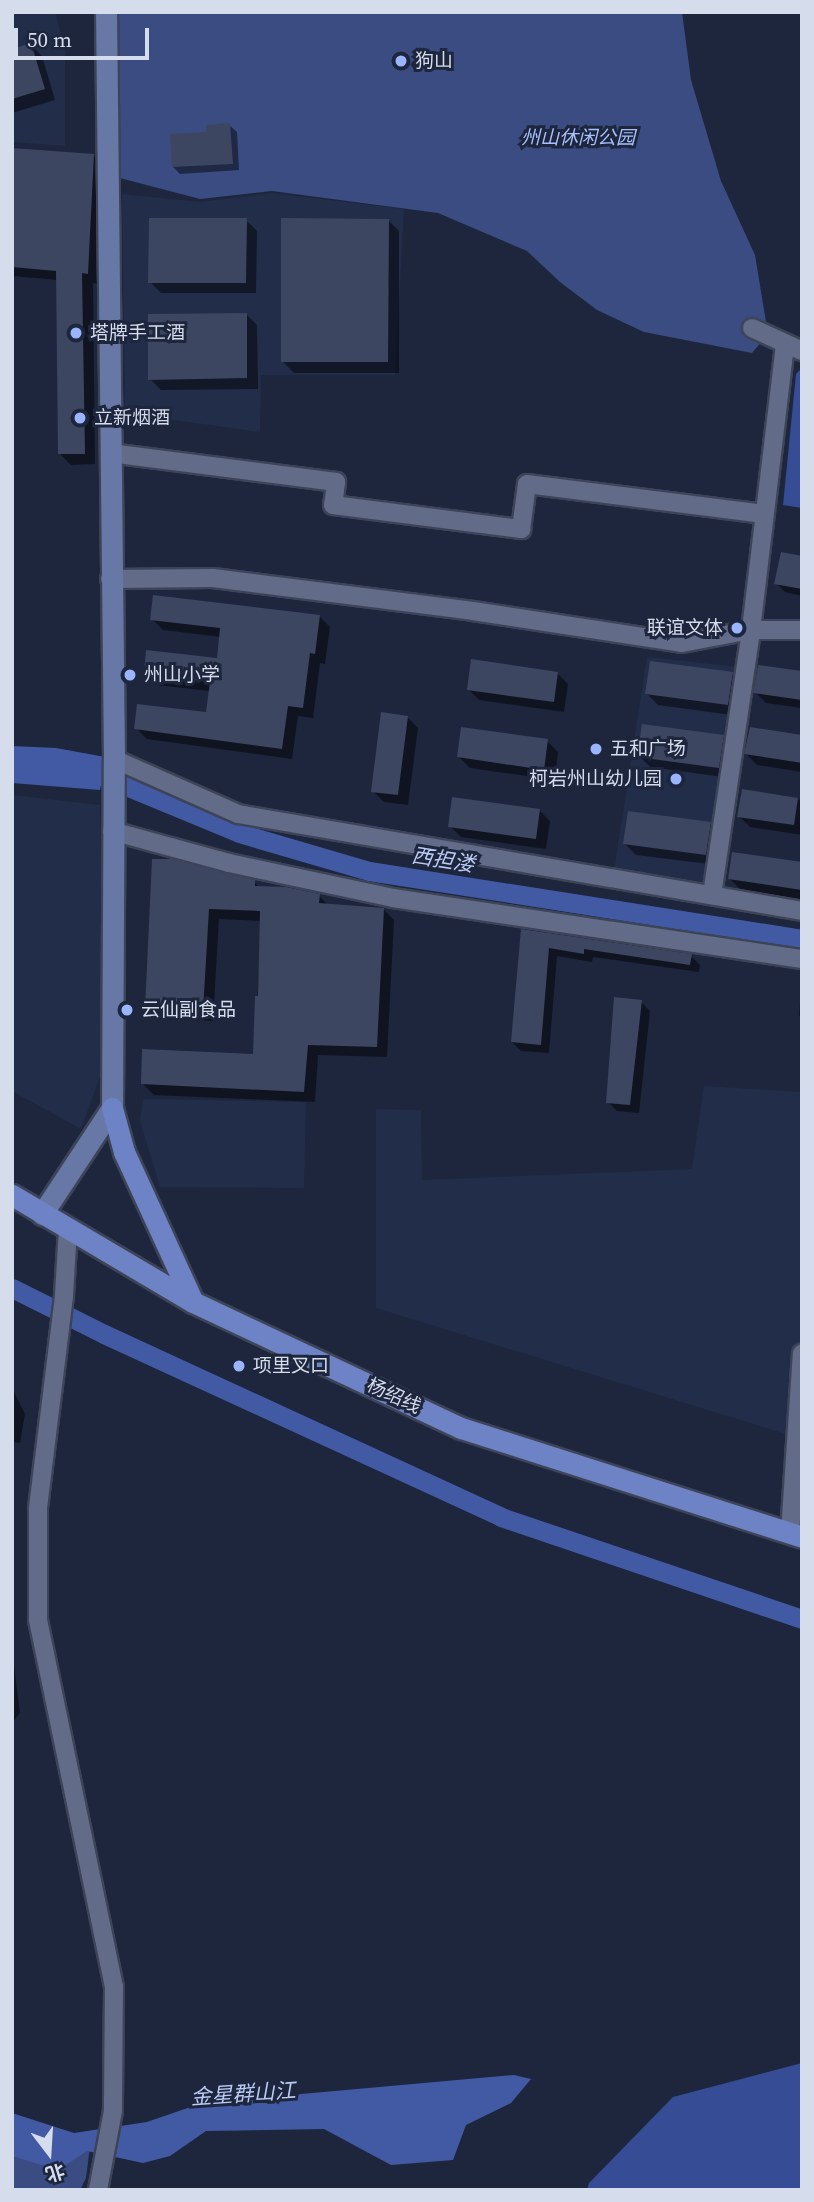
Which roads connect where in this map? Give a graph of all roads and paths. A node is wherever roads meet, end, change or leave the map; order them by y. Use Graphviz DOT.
graph roads {
  1 [pos="106,12"];
  2 [pos="752,328"];
  3 [pos="793,347"];
  4 [pos="110,453"];
  5 [pos="764,514"];
  6 [pos="110,579"];
  7 [pos="751,630"];
  8 [pos="802,630"];
  9 [pos="114,759"];
  10 [pos="112,831"];
  11 [pos="712,895"];
  12 [pos="802,911"];
  13 [pos="802,959"];
  14 [pos="112,1108"];
  15 [pos="12,1195"];
  16 [pos="42,1214"];
  17 [pos="68,1228"];
  18 [pos="193,1302"];
  19 [pos="802,1353"];
  20 [pos="796,1535"];
  21 [pos="98,2190"];
  1 -- 4 [label="street"];
  2 -- 3 [label="street"];
  3 -- 5 [label="street"];
  4 -- 5 [label="street"];
  4 -- 6 [label="street"];
  5 -- 7 [label="street"];
  6 -- 7 [label="street"];
  6 -- 9 [label="street"];
  7 -- 8 [label="street"];
  7 -- 11 [label="street"];
  9 -- 10 [label="street"];
  9 -- 11 [label="street"];
  10 -- 13 [label="street"];
  10 -- 14 [label="street"];
  11 -- 12 [label="street"];
  14 -- 16 [label="street"];
  14 -- 18 [label="main road"];
  15 -- 16 [label="main road, 杨绍线"];
  16 -- 17 [label="main road, 杨绍线"];
  17 -- 18 [label="main road, 杨绍线"];
  17 -- 21 [label="street"];
  18 -- 20 [label="main road, 杨绍线"];
  19 -- 20 [label="street"];
}
